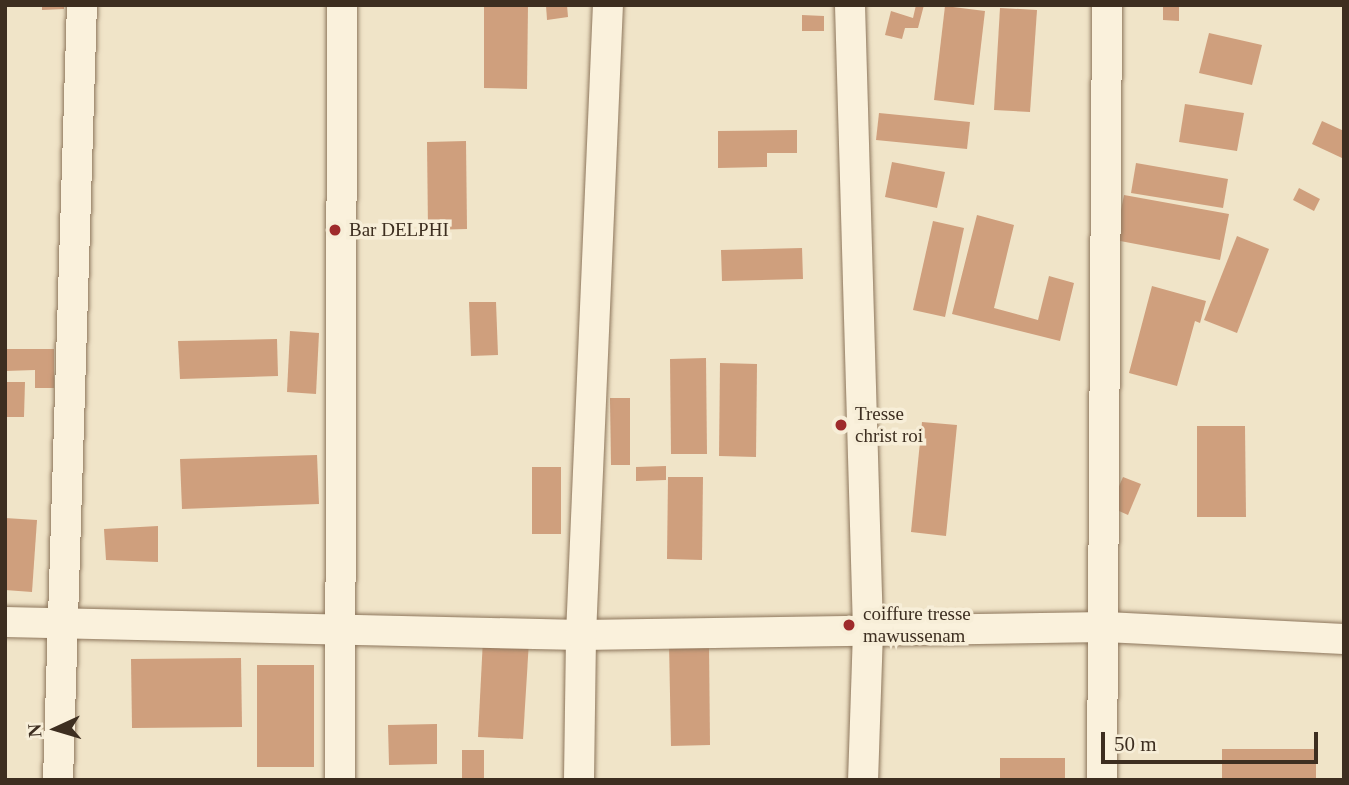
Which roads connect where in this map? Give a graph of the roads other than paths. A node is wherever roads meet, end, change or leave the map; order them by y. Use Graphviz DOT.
graph roads {
  1 [pos="82,5"];
  2 [pos="342,5"];
  3 [pos="608,5"];
  4 [pos="850,5"];
  5 [pos="1107,5"];
  6 [pos="5,622"];
  7 [pos="60,624"];
  8 [pos="1106,627"];
  9 [pos="341,630"];
  10 [pos="868,631"];
  11 [pos="581,635"];
  12 [pos="1344,639"];
  13 [pos="58,780"];
  14 [pos="340,780"];
  15 [pos="579,780"];
  16 [pos="863,780"];
  17 [pos="1102,780"];
  1 -- 7 [label="street"];
  2 -- 9 [label="street"];
  3 -- 11 [label="street"];
  4 -- 10 [label="street"];
  5 -- 8 [label="street"];
  6 -- 7 [label="street"];
  7 -- 9 [label="street"];
  7 -- 13 [label="street"];
  8 -- 10 [label="street"];
  8 -- 12 [label="street"];
  8 -- 17 [label="street"];
  9 -- 11 [label="street"];
  9 -- 14 [label="street"];
  10 -- 11 [label="street"];
  10 -- 16 [label="street"];
  11 -- 15 [label="street"];
}
